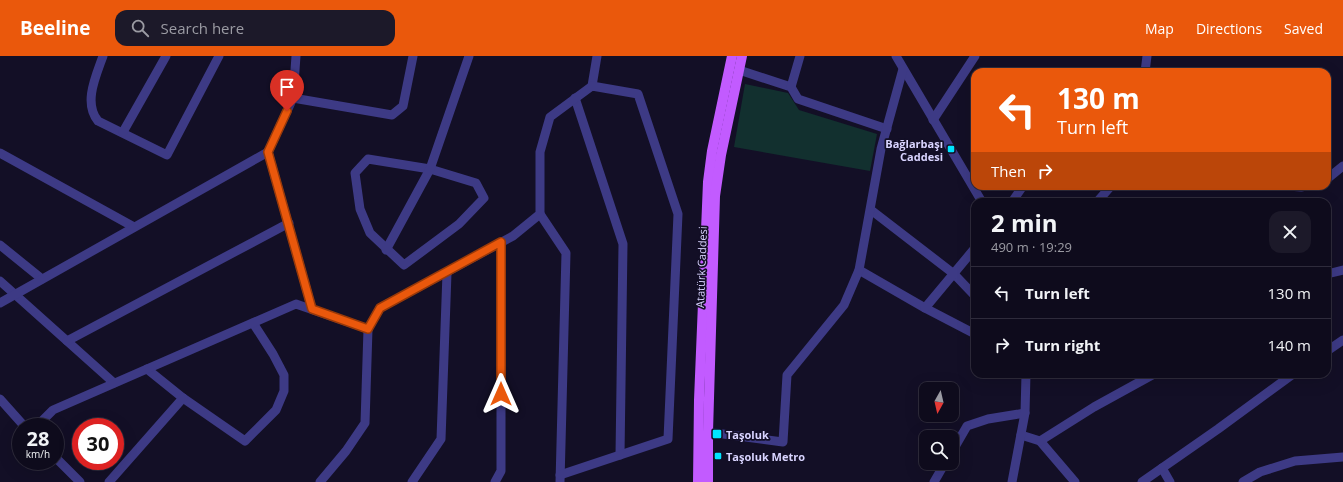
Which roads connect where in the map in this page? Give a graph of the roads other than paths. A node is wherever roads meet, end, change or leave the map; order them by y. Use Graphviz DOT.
graph roads {
  1 [pos="103,56"];
  2 [pos="166,56"];
  3 [pos="219,56"];
  4 [pos="296,56"];
  5 [pos="413,56"];
  6 [pos="469,56"];
  7 [pos="597,56"];
  8 [pos="732,56"];
  9 [pos="742,56"];
  10 [pos="800,56"];
  11 [pos="896,56"];
  12 [pos="975,56"];
  13 [pos="1147,56"];
  14 [pos="1146,68"];
  15 [pos="903,69"];
  16 [pos="739,70"];
  17 [pos="592,86"];
  18 [pos="791,87"];
  19 [pos="293,98"];
  20 [pos="575,98"];
  21 [pos="934,120"];
  22 [pos="887,129"];
  23 [pos="123,132"];
  24 [pos="268,152"];
  25 [pos="0,153"];
  26 [pos="1343,166"];
  27 [pos="430,169"];
  28 [pos="1331,176"];
  29 [pos="971,183"];
  30 [pos="1108,190"];
  31 [pos="1100,198"];
  32 [pos="870,210"];
  33 [pos="540,214"];
  34 [pos="289,223"];
  35 [pos="134,227"];
  36 [pos="501,242"];
  37 [pos="0,245"];
  38 [pos="386,250"];
  39 [pos="971,253"];
  40 [pos="859,270"];
  41 [pos="1343,270"];
  42 [pos="447,273"];
  43 [pos="1331,273"];
  44 [pos="954,274"];
  45 [pos="42,279"];
  46 [pos="0,281"];
  47 [pos="971,292"];
  48 [pos="15,294"];
  49 [pos="0,303"];
  50 [pos="925,308"];
  51 [pos="312,309"];
  52 [pos="253,323"];
  53 [pos="368,329"];
  54 [pos="971,332"];
  55 [pos="1343,340"];
  56 [pos="67,341"];
  57 [pos="1331,348"];
  58 [pos="147,369"];
  59 [pos="1026,378"];
  60 [pos="1147,378"];
  61 [pos="1288,378"];
  62 [pos="114,383"];
  63 [pos="183,398"];
  64 [pos="0,400"];
  65 [pos="1025,412"];
  66 [pos="17,418"];
  67 [pos="45,418"];
  68 [pos="708,432"];
  69 [pos="1021,435"];
  70 [pos="959,440"];
  71 [pos="1040,441"];
  72 [pos="620,455"];
  73 [pos="1343,457"];
  74 [pos="64,466"];
  75 [pos="1162,468"];
  76 [pos="942,470"];
  77 [pos="560,478"];
  78 [pos="80,482"];
  79 [pos="109,482"];
  80 [pos="320,482"];
  81 [pos="412,482"];
  82 [pos="495,482"];
  83 [pos="698,482"];
  84 [pos="708,482"];
  85 [pos="934,482"];
  86 [pos="1012,482"];
  87 [pos="1075,482"];
  88 [pos="1142,482"];
  89 [pos="1170,482"];
  90 [pos="1243,482"];
  1 -- 23 [label="street"];
  2 -- 23 [label="street"];
  3 -- 23 [label="street"];
  4 -- 19 [label="street"];
  5 -- 19 [label="street"];
  6 -- 27 [label="street"];
  7 -- 17 [label="street"];
  8 -- 83 [label="main road, Atatürk Caddesi"];
  9 -- 16 [label="main road, Atatürk Caddesi"];
  10 -- 18 [label="street"];
  11 -- 15 [label="street"];
  12 -- 21 [label="street"];
  13 -- 14 [label="street"];
  15 -- 21 [label="street"];
  15 -- 22 [label="street"];
  16 -- 18 [label="street"];
  16 -- 68 [label="main road, Atatürk Caddesi"];
  17 -- 20 [label="street"];
  17 -- 72 [label="street"];
  18 -- 22 [label="street"];
  19 -- 24 [label="street"];
  20 -- 33 [label="street"];
  20 -- 72 [label="street"];
  21 -- 29 [label="street"];
  22 -- 32 [label="street"];
  24 -- 34 [label="street"];
  24 -- 35 [label="street"];
  25 -- 35 [label="street"];
  26 -- 28 [label="street"];
  27 -- 38 [label="street"];
  27 -- 38 [label="street"];
  27 -- 38 [label="street"];
  30 -- 31 [label="street"];
  32 -- 40 [label="street"];
  32 -- 44 [label="street"];
  33 -- 36 [label="street"];
  33 -- 77 [label="street"];
  34 -- 51 [label="street"];
  34 -- 56 [label="street"];
  35 -- 45 [label="street"];
  36 -- 42 [label="street"];
  36 -- 82 [label="street"];
  37 -- 45 [label="street"];
  39 -- 44 [label="street"];
  40 -- 50 [label="street"];
  40 -- 68 [label="street"];
  41 -- 43 [label="street"];
  42 -- 53 [label="street"];
  42 -- 81 [label="street"];
  44 -- 47 [label="street"];
  44 -- 50 [label="street"];
  45 -- 48 [label="street"];
  46 -- 48 [label="street"];
  48 -- 49 [label="street"];
  48 -- 56 [label="street"];
  50 -- 54 [label="street"];
  51 -- 52 [label="street"];
  51 -- 53 [label="street"];
  52 -- 58 [label="street"];
  52 -- 63 [label="street"];
  53 -- 80 [label="street"];
  55 -- 57 [label="street"];
  56 -- 62 [label="street"];
  58 -- 62 [label="street"];
  58 -- 63 [label="street"];
  59 -- 65 [label="street"];
  60 -- 71 [label="street"];
  61 -- 75 [label="street"];
  62 -- 67 [label="street"];
  63 -- 79 [label="street"];
  64 -- 66 [label="street"];
  65 -- 69 [label="street"];
  65 -- 70 [label="street"];
  68 -- 84 [label="main road, Atatürk Caddesi"];
  69 -- 71 [label="street"];
  69 -- 86 [label="street"];
  71 -- 87 [label="street"];
  72 -- 77 [label="street"];
  73 -- 90 [label="street"];
  74 -- 78 [label="street"];
  75 -- 88 [label="street"];
  75 -- 89 [label="street"];
  76 -- 85 [label="street"];
}
